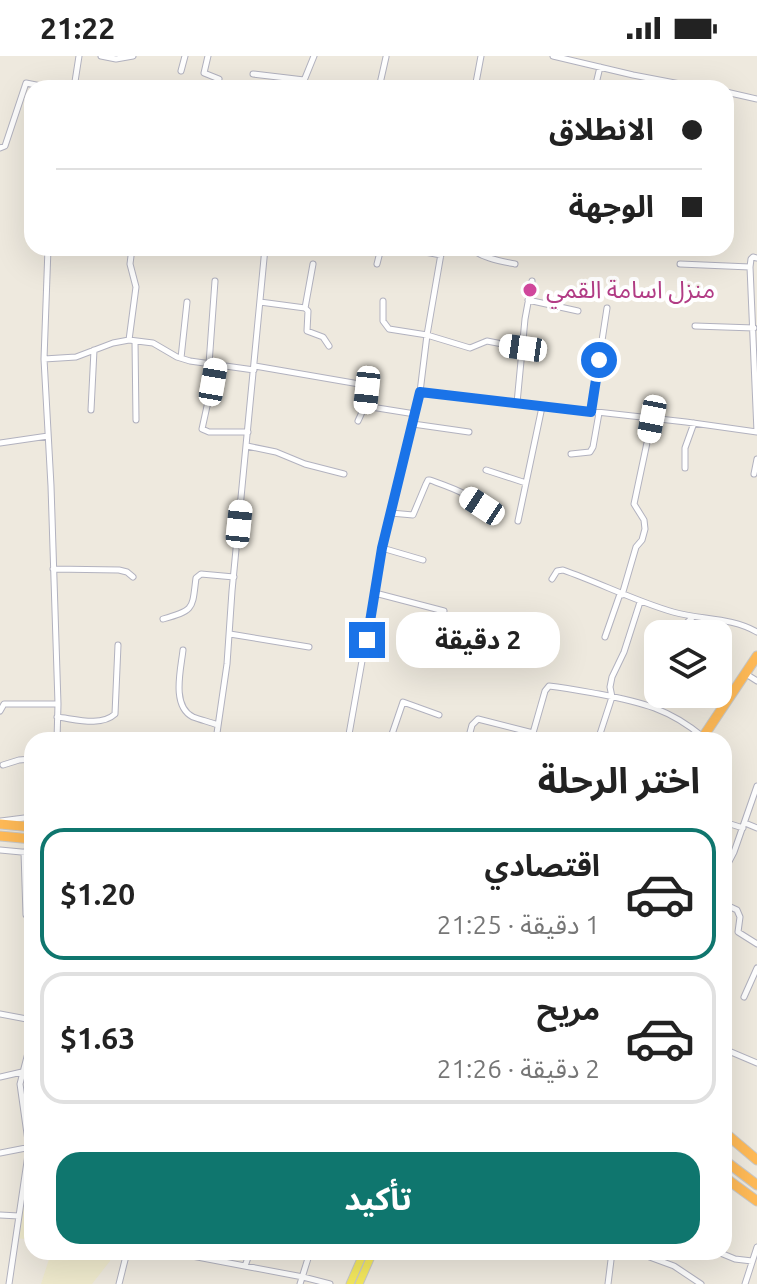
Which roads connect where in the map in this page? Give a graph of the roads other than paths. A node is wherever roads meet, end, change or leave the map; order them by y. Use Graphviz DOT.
graph roads {
  1 [pos="79,56"];
  2 [pos="101,56"];
  3 [pos="133,56"];
  4 [pos="185,56"];
  5 [pos="208,56"];
  6 [pos="314,56"];
  7 [pos="481,56"];
  8 [pos="553,56"];
  9 [pos="386,57"];
  10 [pos="600,67"];
  11 [pos="181,71"];
  12 [pos="253,74"];
  13 [pos="219,79"];
  14 [pos="75,80"];
  15 [pos="304,80"];
  16 [pos="381,80"];
  17 [pos="476,80"];
  18 [pos="597,80"];
  19 [pos="659,80"];
  20 [pos="24,89"];
  21 [pos="734,94"];
  22 [pos="757,99"];
  23 [pos="0,148"];
  24 [pos="48,256"];
  25 [pos="131,256"];
  26 [pos="264,256"];
  27 [pos="379,256"];
  28 [pos="441,256"];
  29 [pos="486,256"];
  30 [pos="757,258"];
  31 [pos="313,264"];
  32 [pos="377,264"];
  33 [pos="515,264"];
  34 [pos="680,264"];
  35 [pos="750,267"];
  36 [pos="215,281"];
  37 [pos="532,281"];
  38 [pos="528,300"];
  39 [pos="383,301"];
  40 [pos="187,302"];
  41 [pos="260,302"];
  42 [pos="305,308"];
  43 [pos="607,308"];
  44 [pos="578,311"];
  45 [pos="695,326"];
  46 [pos="755,331"];
  47 [pos="427,335"];
  48 [pos="132,341"];
  49 [pos="329,346"];
  50 [pos="523,348"];
  51 [pos="94,350"];
  52 [pos="181,358"];
  53 [pos="44,359"];
  54 [pos="212,364"];
  55 [pos="254,368"];
  56 [pos="420,392"];
  57 [pos="517,403"];
  58 [pos="365,406"];
  59 [pos="542,407"];
  60 [pos="91,410"];
  61 [pos="591,412"];
  62 [pos="599,413"];
  63 [pos="415,414"];
  64 [pos="652,419"];
  65 [pos="136,420"];
  66 [pos="358,421"];
  67 [pos="694,423"];
  68 [pos="413,424"];
  69 [pos="248,432"];
  70 [pos="469,432"];
  71 [pos="48,436"];
  72 [pos="0,443"];
  73 [pos="247,446"];
  74 [pos="571,454"];
  75 [pos="757,459"];
  76 [pos="685,468"];
  77 [pos="486,470"];
  78 [pos="344,474"];
  79 [pos="754,474"];
  80 [pos="526,483"];
  81 [pos="391,513"];
  82 [pos="489,516"];
  83 [pos="518,521"];
  84 [pos="382,548"];
  85 [pos="423,560"];
  86 [pos="53,569"];
  87 [pos="133,577"];
  88 [pos="234,577"];
  89 [pos="552,579"];
  90 [pos="375,593"];
  91 [pos="621,595"];
  92 [pos="640,602"];
  93 [pos="444,611"];
  94 [pos="693,617"];
  95 [pos="163,619"];
  96 [pos="690,620"];
  97 [pos="757,632"];
  98 [pos="230,634"];
  99 [pos="605,637"];
  100 [pos="118,645"];
  101 [pos="309,647"];
  102 [pos="183,650"];
  103 [pos="757,656"];
  104 [pos="746,673"];
  105 [pos="757,681"];
  106 [pos="612,697"];
  107 [pos="58,704"];
  108 [pos="0,711"];
  109 [pos="439,715"];
  110 [pos="57,717"];
  111 [pos="218,725"];
  112 [pos="57,732"];
  113 [pos="217,732"];
  114 [pos="351,732"];
  115 [pos="393,732"];
  116 [pos="470,732"];
  117 [pos="519,732"];
  118 [pos="533,732"];
  119 [pos="601,732"];
  120 [pos="695,732"];
  121 [pos="707,732"];
  122 [pos="24,760"];
  123 [pos="3,765"];
  124 [pos="757,786"];
  125 [pos="24,818"];
  126 [pos="0,822"];
  127 [pos="732,824"];
  128 [pos="24,826"];
  129 [pos="744,826"];
  130 [pos="757,828"];
  131 [pos="0,836"];
  132 [pos="24,838"];
  133 [pos="0,850"];
  134 [pos="24,852"];
  135 [pos="732,853"];
  136 [pos="732,908"];
  137 [pos="757,944"];
  138 [pos="757,968"];
  139 [pos="744,997"];
  140 [pos="0,1014"];
  141 [pos="24,1018"];
  142 [pos="732,1052"];
  143 [pos="757,1063"];
  144 [pos="24,1065"];
  145 [pos="22,1072"];
  146 [pos="0,1077"];
  147 [pos="24,1107"];
  148 [pos="732,1139"];
  149 [pos="24,1148"];
  150 [pos="0,1153"];
  151 [pos="757,1160"];
  152 [pos="732,1166"];
  153 [pos="732,1183"];
  154 [pos="757,1185"];
  155 [pos="24,1187"];
  156 [pos="757,1201"];
  157 [pos="0,1215"];
  158 [pos="19,1216"];
  159 [pos="757,1247"];
  160 [pos="732,1258"];
  161 [pos="125,1260"];
  162 [pos="215,1260"];
  163 [pos="247,1260"];
  164 [pos="308,1260"];
  165 [pos="360,1260"];
  166 [pos="370,1260"];
  167 [pos="611,1260"];
  168 [pos="658,1260"];
  169 [pos="752,1261"];
  170 [pos="245,1266"];
  171 [pos="302,1280"];
  172 [pos="9,1284"];
  173 [pos="119,1284"];
  174 [pos="330,1284"];
  175 [pos="350,1284"];
  176 [pos="359,1284"];
  177 [pos="608,1284"];
  178 [pos="701,1284"];
  179 [pos="745,1284"];
  1 -- 14 [label="street"];
  2 -- 3 [label="street"];
  4 -- 11 [label="street"];
  5 -- 13 [label="street"];
  6 -- 15 [label="street"];
  7 -- 17 [label="street"];
  8 -- 10 [label="street"];
  9 -- 16 [label="street"];
  10 -- 18 [label="street"];
  10 -- 19 [label="street"];
  12 -- 15 [label="street"];
  20 -- 23 [label="street"];
  21 -- 22 [label="street"];
  24 -- 53 [label="street"];
  25 -- 48 [label="street"];
  26 -- 41 [label="street"];
  27 -- 32 [label="street"];
  28 -- 47 [label="street"];
  29 -- 33 [label="street"];
  30 -- 35 [label="street"];
  31 -- 42 [label="street"];
  34 -- 35 [label="street"];
  35 -- 46 [label="street"];
  36 -- 54 [label="street"];
  37 -- 38 [label="street"];
  38 -- 44 [label="street"];
  38 -- 50 [label="street"];
  39 -- 47 [label="street"];
  40 -- 52 [label="street"];
  41 -- 42 [label="street"];
  41 -- 55 [label="street"];
  42 -- 49 [label="street"];
  43 -- 61 [label="street"];
  45 -- 46 [label="street"];
  46 -- 67 [label="street"];
  47 -- 50 [label="street"];
  47 -- 56 [label="street"];
  48 -- 51 [label="street"];
  48 -- 52 [label="street"];
  48 -- 65 [label="street"];
  50 -- 57 [label="street"];
  51 -- 53 [label="street"];
  51 -- 60 [label="street"];
  52 -- 54 [label="street"];
  53 -- 71 [label="street"];
  54 -- 55 [label="street"];
  54 -- 69 [label="street"];
  55 -- 58 [label="street"];
  55 -- 69 [label="street"];
  56 -- 57 [label="street"];
  56 -- 63 [label="street"];
  57 -- 59 [label="street"];
  58 -- 63 [label="street"];
  58 -- 66 [label="street"];
  59 -- 61 [label="street"];
  59 -- 80 [label="street"];
  61 -- 62 [label="street"];
  62 -- 64 [label="street"];
  62 -- 74 [label="street"];
  63 -- 68 [label="street"];
  64 -- 67 [label="street"];
  64 -- 91 [label="street"];
  67 -- 76 [label="street"];
  68 -- 70 [label="street"];
  68 -- 81 [label="street"];
  69 -- 73 [label="street"];
  71 -- 72 [label="street"];
  71 -- 86 [label="street"];
  73 -- 78 [label="street"];
  73 -- 88 [label="street"];
  75 -- 79 [label="street"];
  77 -- 80 [label="street"];
  80 -- 83 [label="street"];
  81 -- 82 [label="street"];
  81 -- 84 [label="street"];
  84 -- 85 [label="street"];
  84 -- 90 [label="street"];
  86 -- 87 [label="street"];
  86 -- 107 [label="street"];
  88 -- 95 [label="street"];
  88 -- 98 [label="street"];
  89 -- 91 [label="street"];
  90 -- 93 [label="street"];
  90 -- 114 [label="street"];
  91 -- 92 [label="street"];
  91 -- 99 [label="street"];
  92 -- 94 [label="street"];
  92 -- 106 [label="street"];
  94 -- 96 [label="street"];
  94 -- 97 [label="street"];
  98 -- 101 [label="street"];
  98 -- 111 [label="street"];
  100 -- 110 [label="street"];
  102 -- 111 [label="street"];
  103 -- 104 [label="highway"];
  104 -- 105 [label="street"];
  104 -- 121 [label="highway"];
  106 -- 118 [label="street"];
  106 -- 119 [label="street"];
  106 -- 120 [label="street"];
  107 -- 108 [label="street"];
  107 -- 110 [label="street"];
  109 -- 115 [label="street"];
  110 -- 112 [label="street"];
  111 -- 113 [label="street"];
  116 -- 117 [label="street"];
  122 -- 123 [label="street"];
  124 -- 129 [label="street"];
  125 -- 126 [label="street"];
  126 -- 128 [label="highway"];
  127 -- 129 [label="street"];
  129 -- 130 [label="street"];
  129 -- 135 [label="street"];
  131 -- 132 [label="highway"];
  133 -- 134 [label="street"];
  136 -- 137 [label="street"];
  138 -- 139 [label="street"];
  140 -- 141 [label="street"];
  142 -- 143 [label="street"];
  144 -- 145 [label="street"];
  145 -- 146 [label="street"];
  145 -- 147 [label="street"];
  148 -- 151 [label="highway"];
  149 -- 150 [label="street"];
  152 -- 154 [label="highway"];
  153 -- 156 [label="highway"];
  155 -- 158 [label="street"];
  157 -- 158 [label="street"];
  158 -- 172 [label="street"];
  159 -- 169 [label="street"];
  160 -- 169 [label="street"];
  161 -- 173 [label="street"];
  162 -- 170 [label="street"];
  163 -- 170 [label="street"];
  164 -- 171 [label="street"];
  165 -- 175 [label="main road"];
  166 -- 176 [label="main road"];
  167 -- 177 [label="street"];
  168 -- 178 [label="street"];
  169 -- 179 [label="street"];
  170 -- 171 [label="street"];
  171 -- 174 [label="street"];
}
